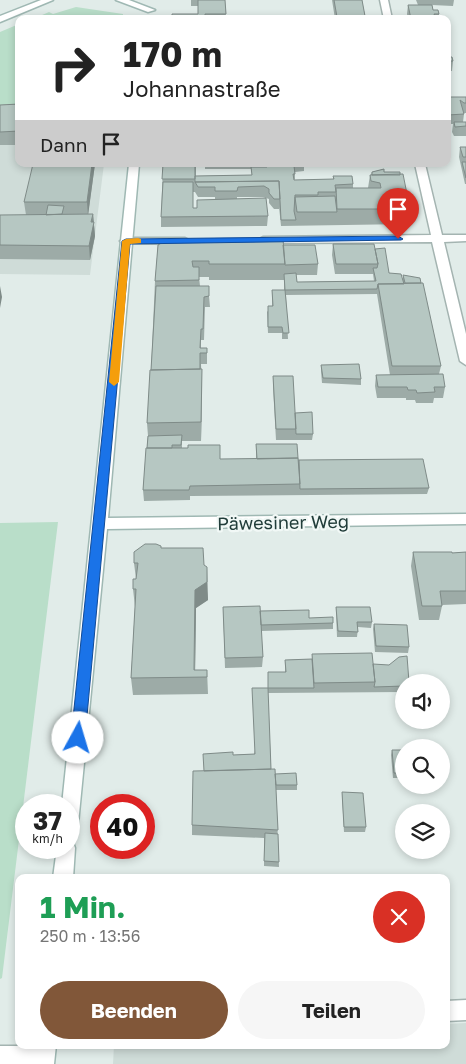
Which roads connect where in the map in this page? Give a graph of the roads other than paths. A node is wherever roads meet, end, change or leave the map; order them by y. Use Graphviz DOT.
graph roads {
  1 [pos="49,0"];
  2 [pos="61,0"];
  3 [pos="120,0"];
  4 [pos="153,0"];
  5 [pos="384,0"];
  6 [pos="40,4"];
  7 [pos="150,14"];
  8 [pos="387,15"];
  9 [pos="0,19"];
  10 [pos="134,167"];
  11 [pos="421,167"];
  12 [pos="437,238"];
  13 [pos="466,238"];
  14 [pos="192,240"];
  15 [pos="251,240"];
  16 [pos="126,241"];
  17 [pos="466,361"];
  18 [pos="466,519"];
  19 [pos="100,524"];
  20 [pos="72,794"];
  21 [pos="65,859"];
  22 [pos="63,874"];
  23 [pos="466,1010"];
  24 [pos="450,1011"];
  25 [pos="44,1055"];
  26 [pos="0,1057"];
  1 -- 6 [label="street"];
  2 -- 6 [label="street"];
  3 -- 7 [label="street"];
  4 -- 7 [label="street"];
  5 -- 8 [label="street"];
  6 -- 9 [label="street"];
  10 -- 16 [label="street"];
  11 -- 12 [label="street"];
  12 -- 13 [label="street"];
  12 -- 15 [label="street"];
  12 -- 17 [label="street"];
  14 -- 16 [label="street"];
  16 -- 19 [label="street"];
  18 -- 19 [label="street, Päwesiner Weg"];
  19 -- 20 [label="street"];
  21 -- 22 [label="street"];
  23 -- 24 [label="street"];
  25 -- 26 [label="street"];
}
